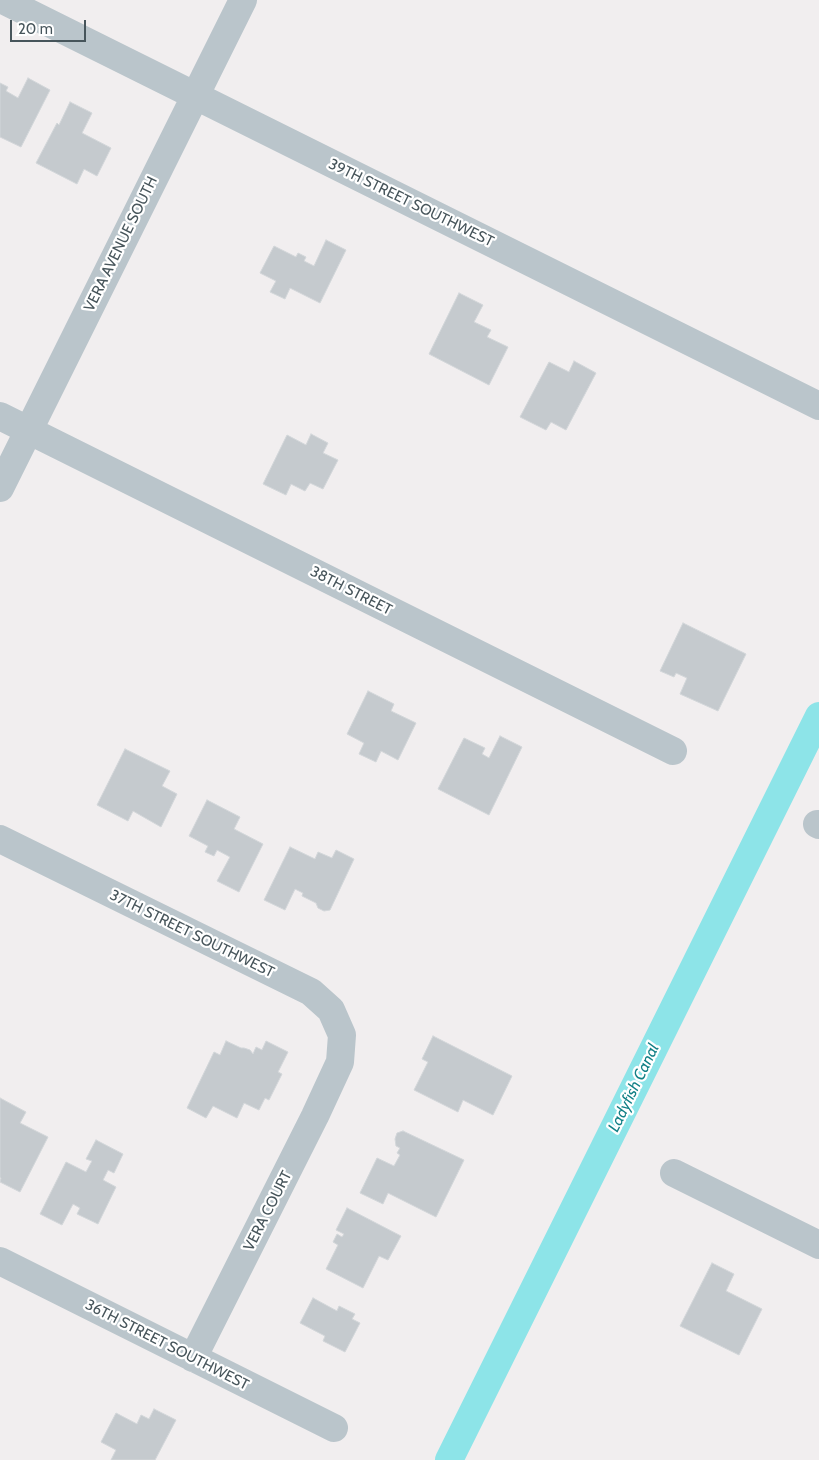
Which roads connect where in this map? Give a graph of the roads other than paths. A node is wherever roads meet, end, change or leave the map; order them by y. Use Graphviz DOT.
graph roads {
  1 [pos="3,0"];
  2 [pos="242,0"];
  3 [pos="195,96"];
  4 [pos="819,406"];
  5 [pos="0,416"];
  6 [pos="28,431"];
  7 [pos="0,488"];
  8 [pos="672,752"];
  9 [pos="0,839"];
  10 [pos="340,1062"];
  11 [pos="674,1173"];
  12 [pos="819,1245"];
  13 [pos="0,1261"];
  14 [pos="194,1358"];
  15 [pos="334,1428"];
  1 -- 3 [label="street, 39TH STREET SOUTHWEST"];
  2 -- 3 [label="street, VERA AVENUE SOUTH"];
  3 -- 4 [label="street, 39TH STREET SOUTHWEST"];
  3 -- 6 [label="street, VERA AVENUE SOUTH"];
  5 -- 6 [label="street, 38TH STREET"];
  6 -- 7 [label="street, VERA AVENUE SOUTH"];
  6 -- 8 [label="street, 38TH STREET"];
  9 -- 10 [label="street, 37TH STREET SOUTHWEST"];
  10 -- 14 [label="street, VERA COURT"];
  11 -- 12 [label="street"];
  13 -- 14 [label="street, 36TH STREET SOUTHWEST"];
  14 -- 15 [label="street, 36TH STREET SOUTHWEST"];
}
